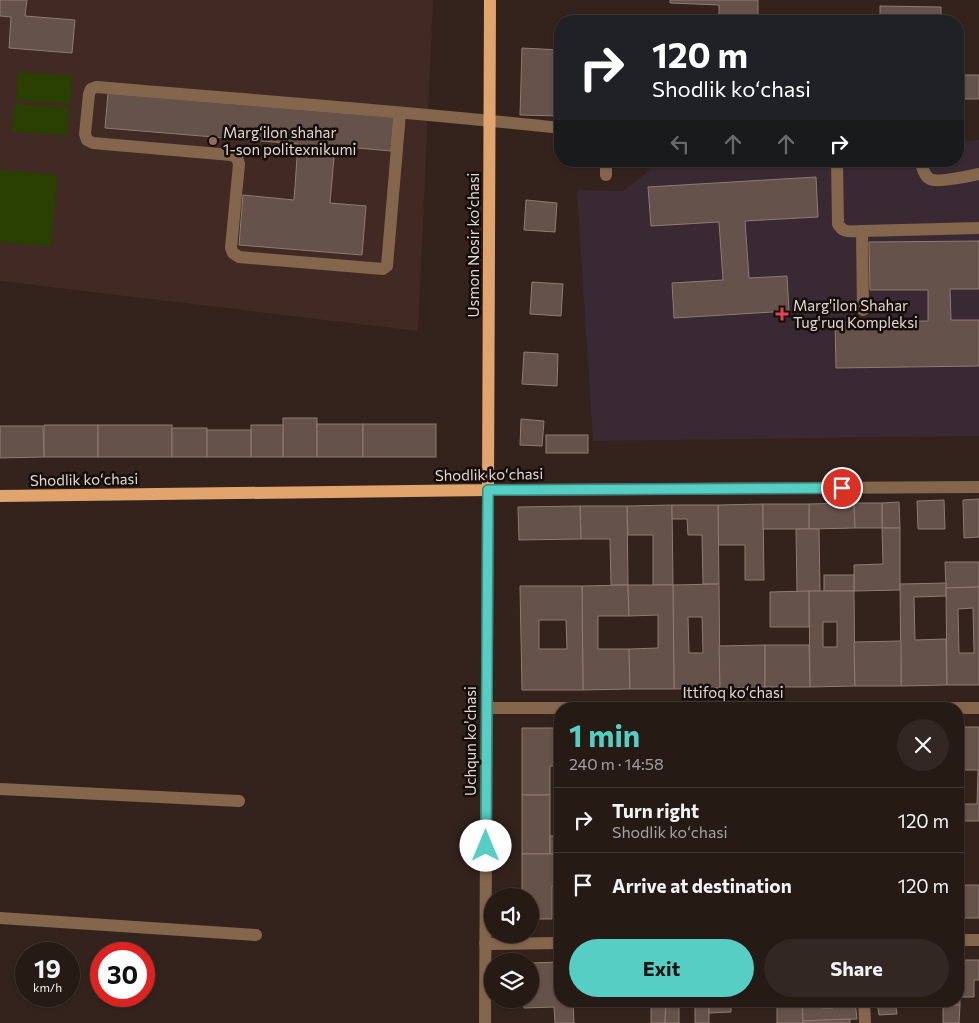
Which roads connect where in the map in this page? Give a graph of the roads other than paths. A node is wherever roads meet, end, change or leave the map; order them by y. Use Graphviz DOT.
graph roads {
  1 [pos="490,0"];
  2 [pos="400,112"];
  3 [pos="490,120"];
  4 [pos="554,127"];
  5 [pos="606,167"];
  6 [pos="837,167"];
  7 [pos="922,167"];
  8 [pos="979,174"];
  9 [pos="606,175"];
  10 [pos="979,228"];
  11 [pos="862,230"];
  12 [pos="863,310"];
  13 [pos="979,487"];
  14 [pos="488,490"];
  15 [pos="0,496"];
  16 [pos="486,708"];
  17 [pos="554,708"];
  18 [pos="964,708"];
  19 [pos="979,708"];
  20 [pos="0,789"];
  21 [pos="239,800"];
  22 [pos="0,918"];
  23 [pos="256,935"];
  24 [pos="964,940"];
  25 [pos="979,940"];
  26 [pos="554,943"];
  27 [pos="485,944"];
  28 [pos="864,1007"];
  29 [pos="485,1023"];
  30 [pos="865,1023"];
  1 -- 3 [label="main road, Usmon Nosir ko‘chasi"];
  2 -- 2 [label="street"];
  2 -- 3 [label="street"];
  3 -- 4 [label="street"];
  3 -- 14 [label="main road, Usmon Nosir ko‘chasi"];
  5 -- 9 [label="street"];
  6 -- 11 [label="street"];
  7 -- 8 [label="street"];
  10 -- 11 [label="street"];
  11 -- 12 [label="street"];
  13 -- 14 [label="street, Shodlik koʻchasi"];
  14 -- 15 [label="main road, Shodlik koʻchasi"];
  14 -- 16 [label="street, Uchqun ko'chasi"];
  16 -- 17 [label="street, Ittifoq koʻchasi"];
  16 -- 27 [label="street, Uchqun ko'chasi"];
  18 -- 19 [label="street, Ittifoq koʻchasi"];
  20 -- 21 [label="street"];
  22 -- 23 [label="street"];
  24 -- 25 [label="street"];
  26 -- 27 [label="street"];
  27 -- 29 [label="street, Uchqun ko'chasi"];
  28 -- 30 [label="street"];
}
